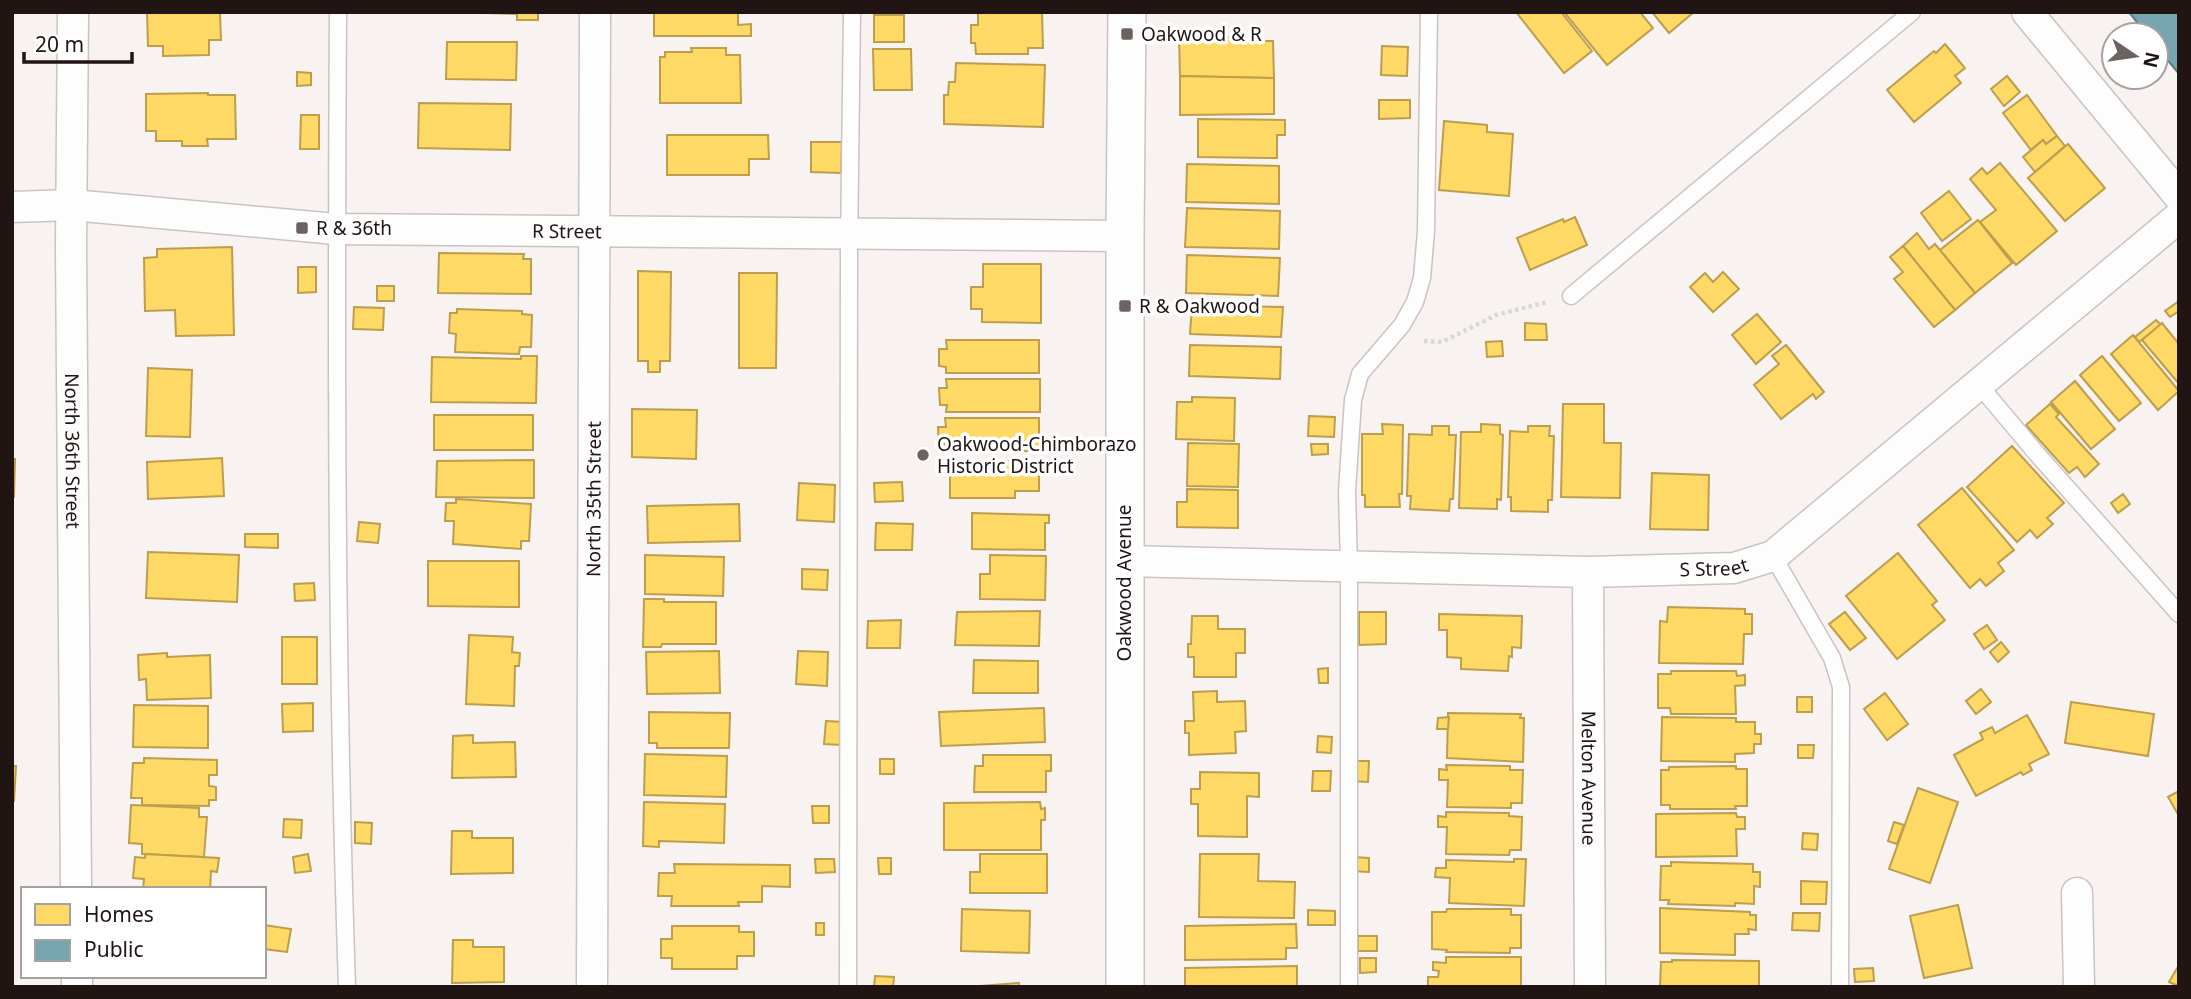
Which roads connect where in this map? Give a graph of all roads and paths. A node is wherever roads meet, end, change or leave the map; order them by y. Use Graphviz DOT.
graph roads {
  1 [pos="73,12"];
  2 [pos="338,12"];
  3 [pos="595,12"];
  4 [pos="852,12"];
  5 [pos="1127,12"];
  6 [pos="1429,12"];
  7 [pos="1912,12"];
  8 [pos="2027,12"];
  9 [pos="2179,196"];
  10 [pos="72,205"];
  11 [pos="12,207"];
  12 [pos="2179,217"];
  13 [pos="336,229"];
  14 [pos="594,231"];
  15 [pos="849,233"];
  16 [pos="1125,236"];
  17 [pos="1572,296"];
  18 [pos="1390,338"];
  19 [pos="1979,385"];
  20 [pos="1773,556"];
  21 [pos="1124,561"];
  22 [pos="1349,566"];
  23 [pos="1588,572"];
  24 [pos="2179,614"];
  25 [pos="76,887"];
  26 [pos="2077,892"];
  27 [pos="347,987"];
  28 [pos="592,987"];
  29 [pos="848,987"];
  30 [pos="1125,987"];
  31 [pos="1349,987"];
  32 [pos="1590,987"];
  33 [pos="1840,987"];
  34 [pos="2079,987"];
  1 -- 10 [label="street, North 36th Street"];
  2 -- 13 [label="lane"];
  3 -- 14 [label="street, North 35th Street"];
  4 -- 15 [label="lane"];
  5 -- 16 [label="street, Oakwood Avenue"];
  6 -- 18 [label="lane"];
  7 -- 17 [label="lane"];
  8 -- 9 [label="street"];
  10 -- 11 [label="street, R Street"];
  10 -- 13 [label="street, R Street"];
  10 -- 25 [label="street, North 36th Street"];
  12 -- 19 [label="street, S Street"];
  13 -- 14 [label="street, R Street"];
  13 -- 27 [label="lane"];
  14 -- 15 [label="street, R Street"];
  14 -- 28 [label="street, North 35th Street"];
  15 -- 16 [label="street, R Street"];
  15 -- 29 [label="lane"];
  16 -- 21 [label="street, Oakwood Avenue"];
  17 -- 18 [label="path"];
  18 -- 22 [label="lane"];
  19 -- 20 [label="street, S Street"];
  19 -- 24 [label="lane"];
  20 -- 23 [label="street, S Street"];
  20 -- 33 [label="lane"];
  21 -- 22 [label="street, S Street"];
  21 -- 30 [label="street, Oakwood Avenue"];
  22 -- 23 [label="street, S Street"];
  22 -- 31 [label="lane"];
  23 -- 32 [label="street, Melton Avenue"];
  26 -- 34 [label="street"];
}
